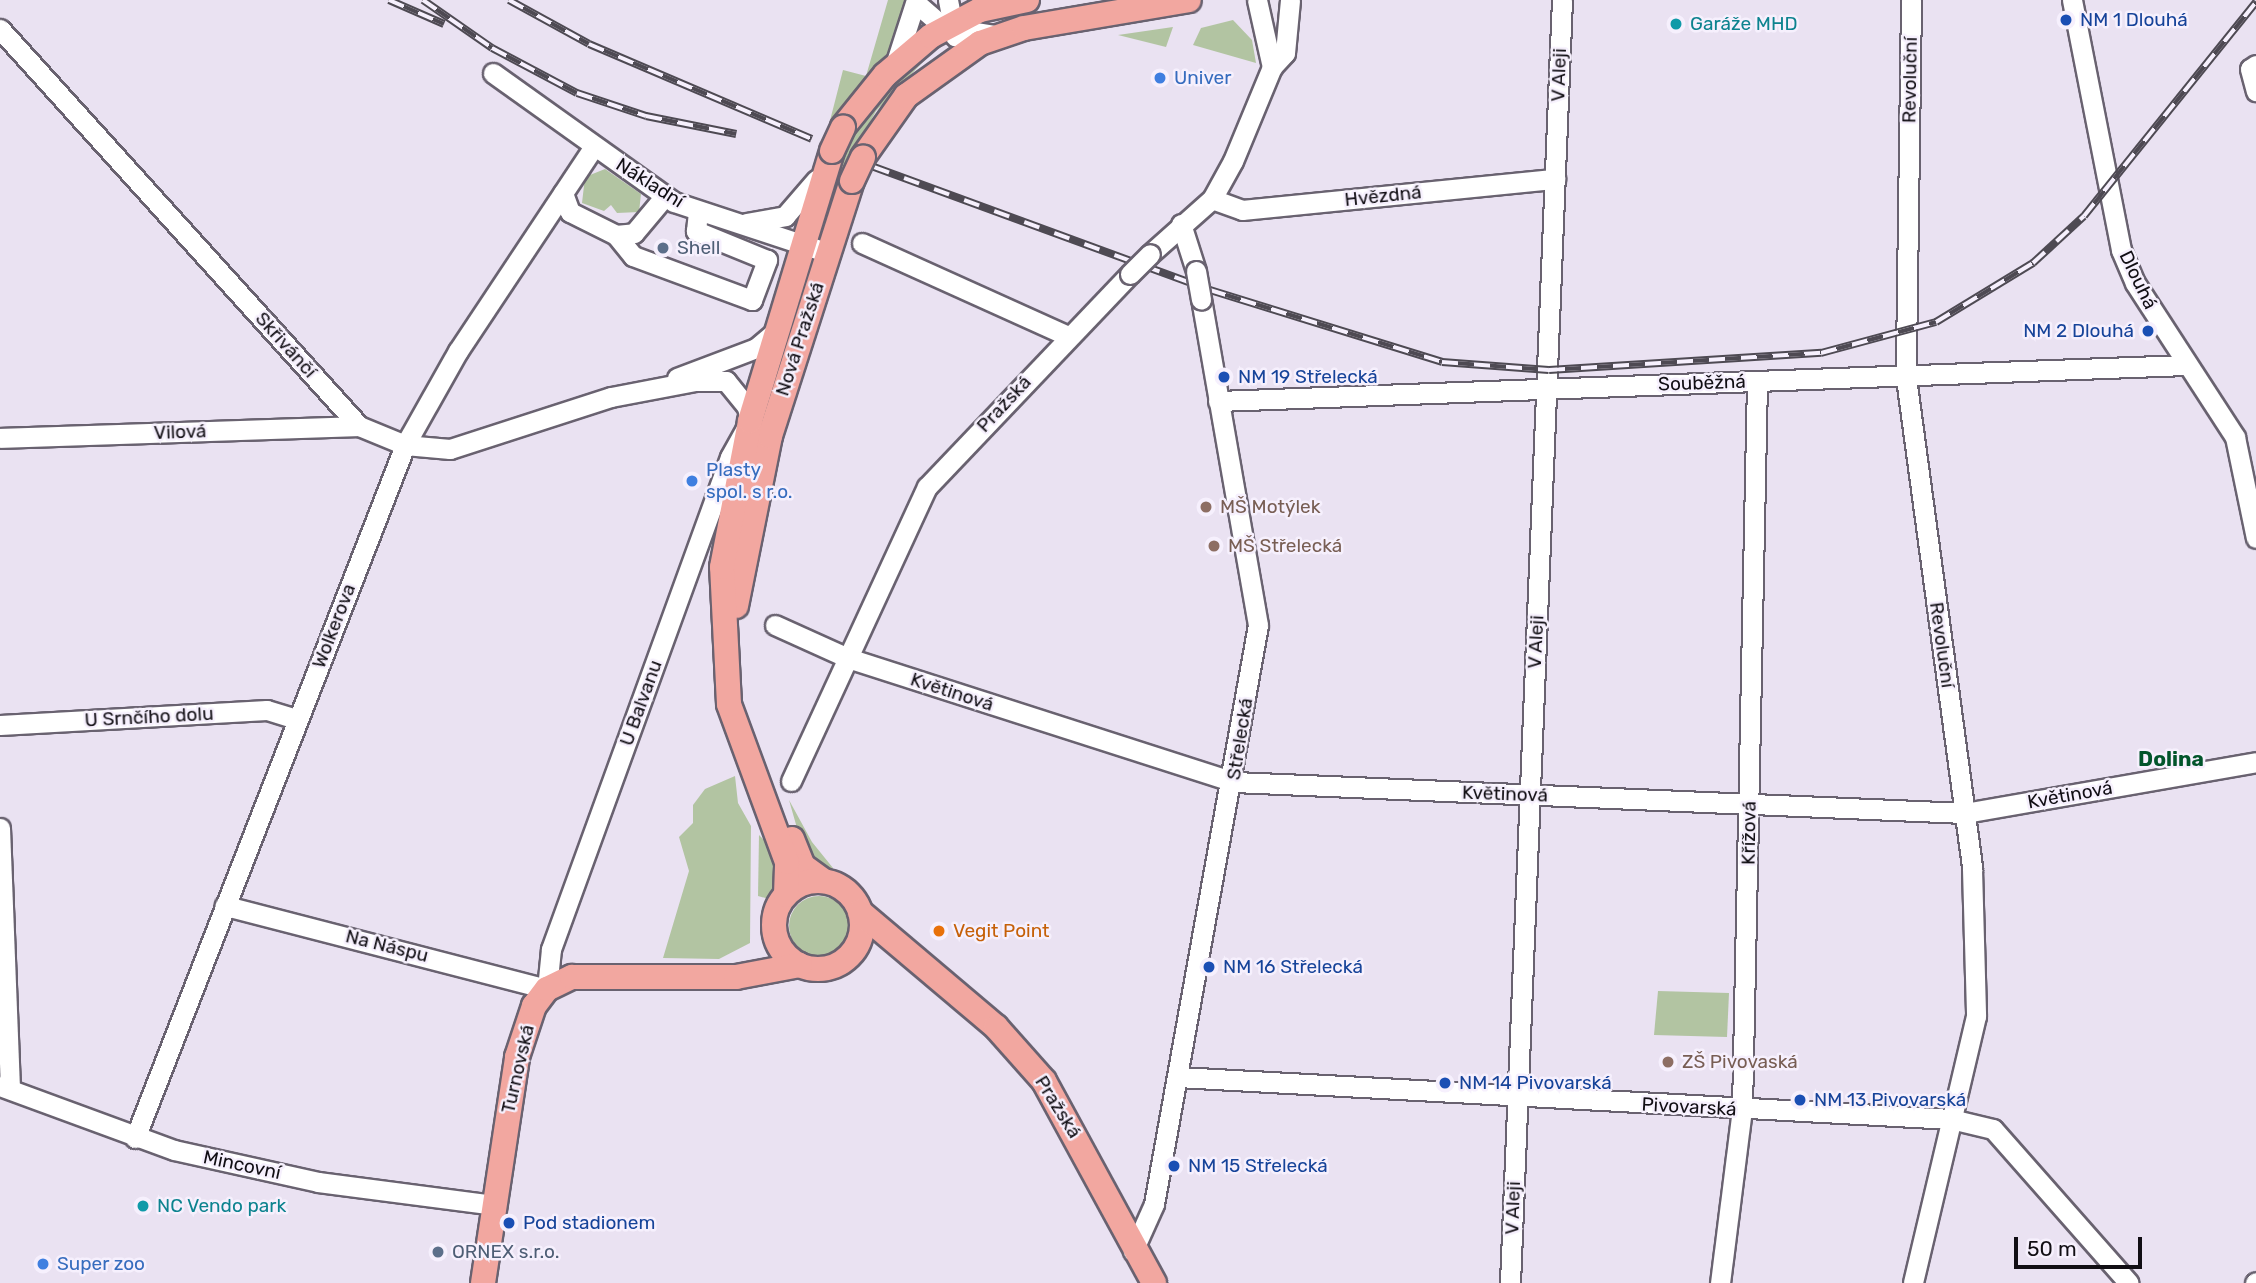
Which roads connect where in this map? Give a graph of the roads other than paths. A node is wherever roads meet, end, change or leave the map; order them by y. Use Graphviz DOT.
graph roads {
  1 [pos="1027,0"];
  2 [pos="1189,0"];
  3 [pos="1257,0"];
  4 [pos="1290,0"];
  5 [pos="1562,0"];
  6 [pos="1912,0"];
  7 [pos="2072,0"];
  8 [pos="916,2"];
  9 [pos="952,16"];
  10 [pos="0,29"];
  11 [pos="1001,35"];
  12 [pos="950,58"];
  13 [pos="895,65"];
  14 [pos="2256,65"];
  15 [pos="1272,66"];
  16 [pos="493,73"];
  17 [pos="2256,91"];
  18 [pos="594,146"];
  19 [pos="826,165"];
  20 [pos="1555,179"];
  21 [pos="562,193"];
  22 [pos="665,196"];
  23 [pos="1212,199"];
  24 [pos="698,211"];
  25 [pos="731,222"];
  26 [pos="1181,223"];
  27 [pos="616,235"];
  28 [pos="862,243"];
  29 [pos="803,246"];
  30 [pos="828,252"];
  31 [pos="776,331"];
  32 [pos="1068,336"];
  33 [pos="729,358"];
  34 [pos="2186,365"];
  35 [pos="776,372"];
  36 [pos="1906,378"];
  37 [pos="726,381"];
  38 [pos="1757,382"];
  39 [pos="664,384"];
  40 [pos="1548,388"];
  41 [pos="1218,401"];
  42 [pos="750,421"];
  43 [pos="359,426"];
  44 [pos="0,438"];
  45 [pos="405,445"];
  46 [pos="2256,538"];
  47 [pos="775,625"];
  48 [pos="848,658"];
  49 [pos="297,719"];
  50 [pos="0,725"];
  51 [pos="2256,762"];
  52 [pos="791,781"];
  53 [pos="1234,782"];
  54 [pos="1529,795"];
  55 [pos="1750,803"];
  56 [pos="1965,813"];
  57 [pos="0,828"];
  58 [pos="824,881"];
  59 [pos="786,895"];
  60 [pos="225,906"];
  61 [pos="860,912"];
  62 [pos="774,925"];
  63 [pos="854,950"];
  64 [pos="920,963"];
  65 [pos="800,965"];
  66 [pos="720,977"];
  67 [pos="547,989"];
  68 [pos="1178,1077"];
  69 [pos="5,1087"];
  70 [pos="1517,1099"];
  71 [pos="1742,1109"];
  72 [pos="1951,1119"];
  73 [pos="135,1138"];
  74 [pos="494,1205"];
  75 [pos="1133,1251"];
  76 [pos="483,1283"];
  77 [pos="1154,1283"];
  78 [pos="1510,1283"];
  79 [pos="1720,1283"];
  80 [pos="1913,1283"];
  81 [pos="2129,1283"];
  1 -- 9 [label="main road, Nová Pražská"];
  2 -- 11 [label="main road, Nová Pražská"];
  3 -- 15 [label="street"];
  4 -- 15 [label="street, Pražská"];
  5 -- 20 [label="street, V Aleji"];
  6 -- 36 [label="street, Revoluční"];
  7 -- 34 [label="street, Dlouhá"];
  8 -- 9 [label="street"];
  8 -- 13 [label="street"];
  9 -- 11 [label="street"];
  9 -- 12 [label="street"];
  9 -- 13 [label="main road, Nová Pražská"];
  10 -- 43 [label="street, Skřivánčí"];
  11 -- 12 [label="main road, Nová Pražská"];
  12 -- 30 [label="main road, Nová Pražská, bridge"];
  13 -- 19 [label="main road, Nová Pražská, bridge"];
  14 -- 17 [label="street"];
  15 -- 23 [label="street, Pražská"];
  16 -- 18 [label="street, Nákladní"];
  18 -- 21 [label="street, Wolkerova"];
  18 -- 22 [label="street, Nákladní"];
  19 -- 25 [label="street"];
  19 -- 29 [label="main road, Nová Pražská"];
  20 -- 23 [label="street, Hvězdná"];
  20 -- 40 [label="street, V Aleji"];
  21 -- 27 [label="street"];
  21 -- 45 [label="street, Wolkerova"];
  22 -- 24 [label="street, Nákladní"];
  22 -- 27 [label="street"];
  23 -- 26 [label="street, Pražská"];
  24 -- 25 [label="street, Nákladní"];
  24 -- 27 [label="street"];
  25 -- 29 [label="street, Nákladní"];
  26 -- 32 [label="street, Pražská, bridge"];
  26 -- 41 [label="street, Střelecká, bridge"];
  28 -- 32 [label="street"];
  29 -- 30 [label="street, Nákladní"];
  29 -- 31 [label="main road, Nová Pražská"];
  30 -- 35 [label="main road, Nová Pražská"];
  31 -- 33 [label="street, Skřivánčí"];
  31 -- 35 [label="main road, Nová Pražská"];
  32 -- 48 [label="street, Pražská"];
  33 -- 35 [label="street"];
  33 -- 39 [label="street, Skřivánčí"];
  34 -- 36 [label="street, Souběžná"];
  34 -- 46 [label="street, Dlouhá"];
  35 -- 37 [label="street, Skřivánčí"];
  35 -- 42 [label="main road, Nová Pražská"];
  35 -- 58 [label="main road, Nová Pražská"];
  36 -- 38 [label="street, Souběžná"];
  36 -- 56 [label="street, Revoluční"];
  37 -- 39 [label="street, Skřivánčí"];
  37 -- 42 [label="street"];
  38 -- 40 [label="street, Souběžná"];
  38 -- 55 [label="street, Křížová"];
  39 -- 45 [label="street, Skřivánčí"];
  40 -- 41 [label="street, Souběžná"];
  40 -- 54 [label="street, V Aleji"];
  41 -- 53 [label="street, Střelecká"];
  42 -- 59 [label="main road, Nová Pražská"];
  42 -- 67 [label="street, U Balvanu"];
  43 -- 44 [label="street, Vilová"];
  43 -- 45 [label="street, Skřivánčí"];
  45 -- 49 [label="street, Wolkerova"];
  47 -- 48 [label="street, Květinová"];
  48 -- 52 [label="street, Pražská"];
  48 -- 53 [label="street, Květinová"];
  49 -- 50 [label="street, U Srnčího dolu"];
  49 -- 60 [label="street, Wolkerova"];
  51 -- 56 [label="street, Květinová"];
  53 -- 54 [label="street, Květinová"];
  53 -- 68 [label="street, Střelecká"];
  54 -- 55 [label="street, Květinová"];
  54 -- 70 [label="street, V Aleji"];
  55 -- 56 [label="street, Květinová"];
  55 -- 71 [label="street, Křížová"];
  56 -- 72 [label="street, Revoluční"];
  57 -- 69 [label="street"];
  58 -- 59 [label="main road"];
  58 -- 61 [label="main road, Pražská"];
  59 -- 62 [label="main road"];
  60 -- 67 [label="street, Na Náspu"];
  60 -- 73 [label="street, Wolkerova"];
  61 -- 63 [label="main road"];
  61 -- 64 [label="main road, Pražská"];
  62 -- 65 [label="main road"];
  62 -- 66 [label="main road"];
  63 -- 64 [label="main road, Pražská"];
  63 -- 65 [label="main road"];
  64 -- 75 [label="main road, Pražská"];
  65 -- 66 [label="main road"];
  66 -- 67 [label="main road"];
  67 -- 74 [label="main road, Turnovská"];
  68 -- 70 [label="street, Pivovarská"];
  68 -- 75 [label="street, Střelecká"];
  69 -- 73 [label="street, Mincovní"];
  70 -- 71 [label="street, Pivovarská"];
  70 -- 78 [label="street, V Aleji"];
  71 -- 72 [label="street, Pivovarská"];
  71 -- 79 [label="street, Křížová"];
  72 -- 80 [label="street, Revoluční"];
  72 -- 81 [label="street, Pivovarská"];
  73 -- 74 [label="street, Mincovní"];
  74 -- 76 [label="main road, Turnovská"];
  75 -- 77 [label="main road, Pražská"];
}
